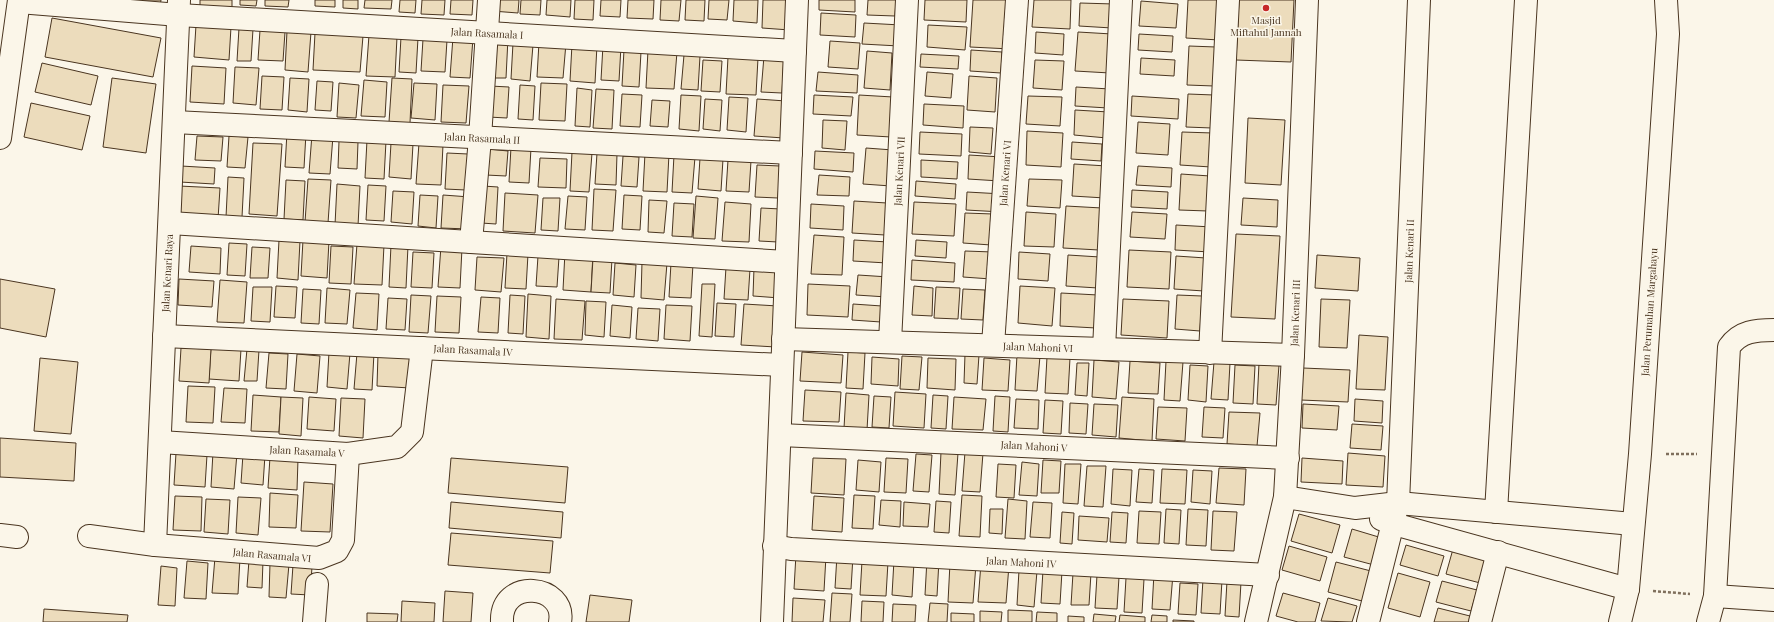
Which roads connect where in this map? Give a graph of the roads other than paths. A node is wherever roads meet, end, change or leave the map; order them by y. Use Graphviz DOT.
graph roads {
  1 [pos="489,0"];
  2 [pos="797,0"];
  3 [pos="907,0"];
  4 [pos="1017,0"];
  5 [pos="1121,0"];
  6 [pos="1228,0"];
  7 [pos="1307,0"];
  8 [pos="1419,0"];
  9 [pos="1526,0"];
  10 [pos="1666,0"];
  11 [pos="19,1"];
  12 [pos="179,7"];
  13 [pos="486,33"];
  14 [pos="795,51"];
  15 [pos="174,122"];
  16 [pos="0,138"];
  17 [pos="480,138"];
  18 [pos="790,153"];
  19 [pos="170,222"];
  20 [pos="470,242"];
  21 [pos="786,262"];
  22 [pos="1774,330"];
  23 [pos="164,336"];
  24 [pos="783,339"];
  25 [pos="890,342"];
  26 [pos="994,346"];
  27 [pos="422,348"];
  28 [pos="1104,349"];
  29 [pos="1210,352"];
  30 [pos="1294,355"];
  31 [pos="782,365"];
  32 [pos="780,434"];
  33 [pos="160,442"];
  34 [pos="348,454"];
  35 [pos="1288,458"];
  36 [pos="1285,497"];
  37 [pos="1398,503"];
  38 [pos="1356,508"];
  39 [pos="1496,512"];
  40 [pos="1394,524"];
  41 [pos="1633,524"];
  42 [pos="89,536"];
  43 [pos="155,546"];
  44 [pos="774,546"];
  45 [pos="1498,552"];
  46 [pos="1268,575"];
  47 [pos="317,584"];
  48 [pos="1628,589"];
  49 [pos="1715,596"];
  50 [pos="1774,600"];
  51 [pos="314,622"];
  52 [pos="502,622"];
  53 [pos="560,622"];
  54 [pos="772,622"];
  55 [pos="1256,622"];
  56 [pos="1368,622"];
  57 [pos="1480,622"];
  58 [pos="1620,622"];
  59 [pos="1708,622"];
  1 -- 13 [label="street"];
  2 -- 14 [label="street"];
  3 -- 25 [label="street, Jalan Kenari VII"];
  4 -- 26 [label="street, Jalan Kenari VI"];
  5 -- 28 [label="street"];
  6 -- 29 [label="street"];
  7 -- 30 [label="street, Jalan Kenari III"];
  8 -- 37 [label="street, Jalan Kenari II"];
  9 -- 39 [label="street"];
  10 -- 41 [label="street, Jalan Perumahan Margahayu"];
  11 -- 12 [label="street, Jalan Rasamala I"];
  11 -- 16 [label="street"];
  12 -- 13 [label="street, Jalan Rasamala I"];
  12 -- 15 [label="street, Jalan Kenari Raya"];
  13 -- 14 [label="street, Jalan Rasamala I"];
  13 -- 17 [label="street"];
  14 -- 18 [label="street"];
  15 -- 17 [label="street, Jalan Rasamala II"];
  15 -- 19 [label="street, Jalan Kenari Raya"];
  17 -- 18 [label="street, Jalan Rasamala II"];
  17 -- 20 [label="street"];
  18 -- 21 [label="street"];
  19 -- 20 [label="street"];
  19 -- 23 [label="street, Jalan Kenari Raya"];
  20 -- 21 [label="street"];
  21 -- 24 [label="street"];
  22 -- 49 [label="street"];
  23 -- 27 [label="street, Jalan Rasamala IV"];
  23 -- 33 [label="street, Jalan Kenari Raya"];
  24 -- 25 [label="street, Jalan Mahoni VI"];
  24 -- 31 [label="street"];
  25 -- 26 [label="street, Jalan Mahoni VI"];
  26 -- 28 [label="street, Jalan Mahoni VI"];
  27 -- 31 [label="street, Jalan Rasamala IV"];
  27 -- 34 [label="street, Jalan Rasamala V"];
  28 -- 29 [label="street, Jalan Mahoni VI"];
  29 -- 30 [label="street, Jalan Mahoni VI"];
  30 -- 35 [label="street, Jalan Kenari III"];
  31 -- 32 [label="street"];
  32 -- 35 [label="street, Jalan Mahoni V"];
  32 -- 44 [label="street"];
  33 -- 34 [label="street, Jalan Rasamala V"];
  33 -- 43 [label="street, Jalan Kenari Raya"];
  34 -- 43 [label="street, Jalan Rasamala VI"];
  35 -- 36 [label="street, Jalan Kenari III"];
  36 -- 38 [label="street"];
  36 -- 46 [label="street, Jalan Kenari III"];
  37 -- 38 [label="street"];
  37 -- 39 [label="street"];
  37 -- 40 [label="street, Jalan Kenari II"];
  38 -- 40 [label="street"];
  39 -- 41 [label="street"];
  40 -- 45 [label="street"];
  40 -- 56 [label="street, Jalan Kenari II"];
  41 -- 48 [label="street, Jalan Perumahan Margahayu"];
  42 -- 43 [label="street, Jalan Rasamala VI"];
  44 -- 46 [label="street, Jalan Mahoni IV"];
  44 -- 54 [label="street"];
  45 -- 48 [label="street"];
  45 -- 57 [label="street"];
  46 -- 55 [label="street, Jalan Kenari III"];
  47 -- 51 [label="street"];
  48 -- 58 [label="street, Jalan Perumahan Margahayu"];
  49 -- 50 [label="street"];
  49 -- 59 [label="street"];
  52 -- 53 [label="street"];
}
